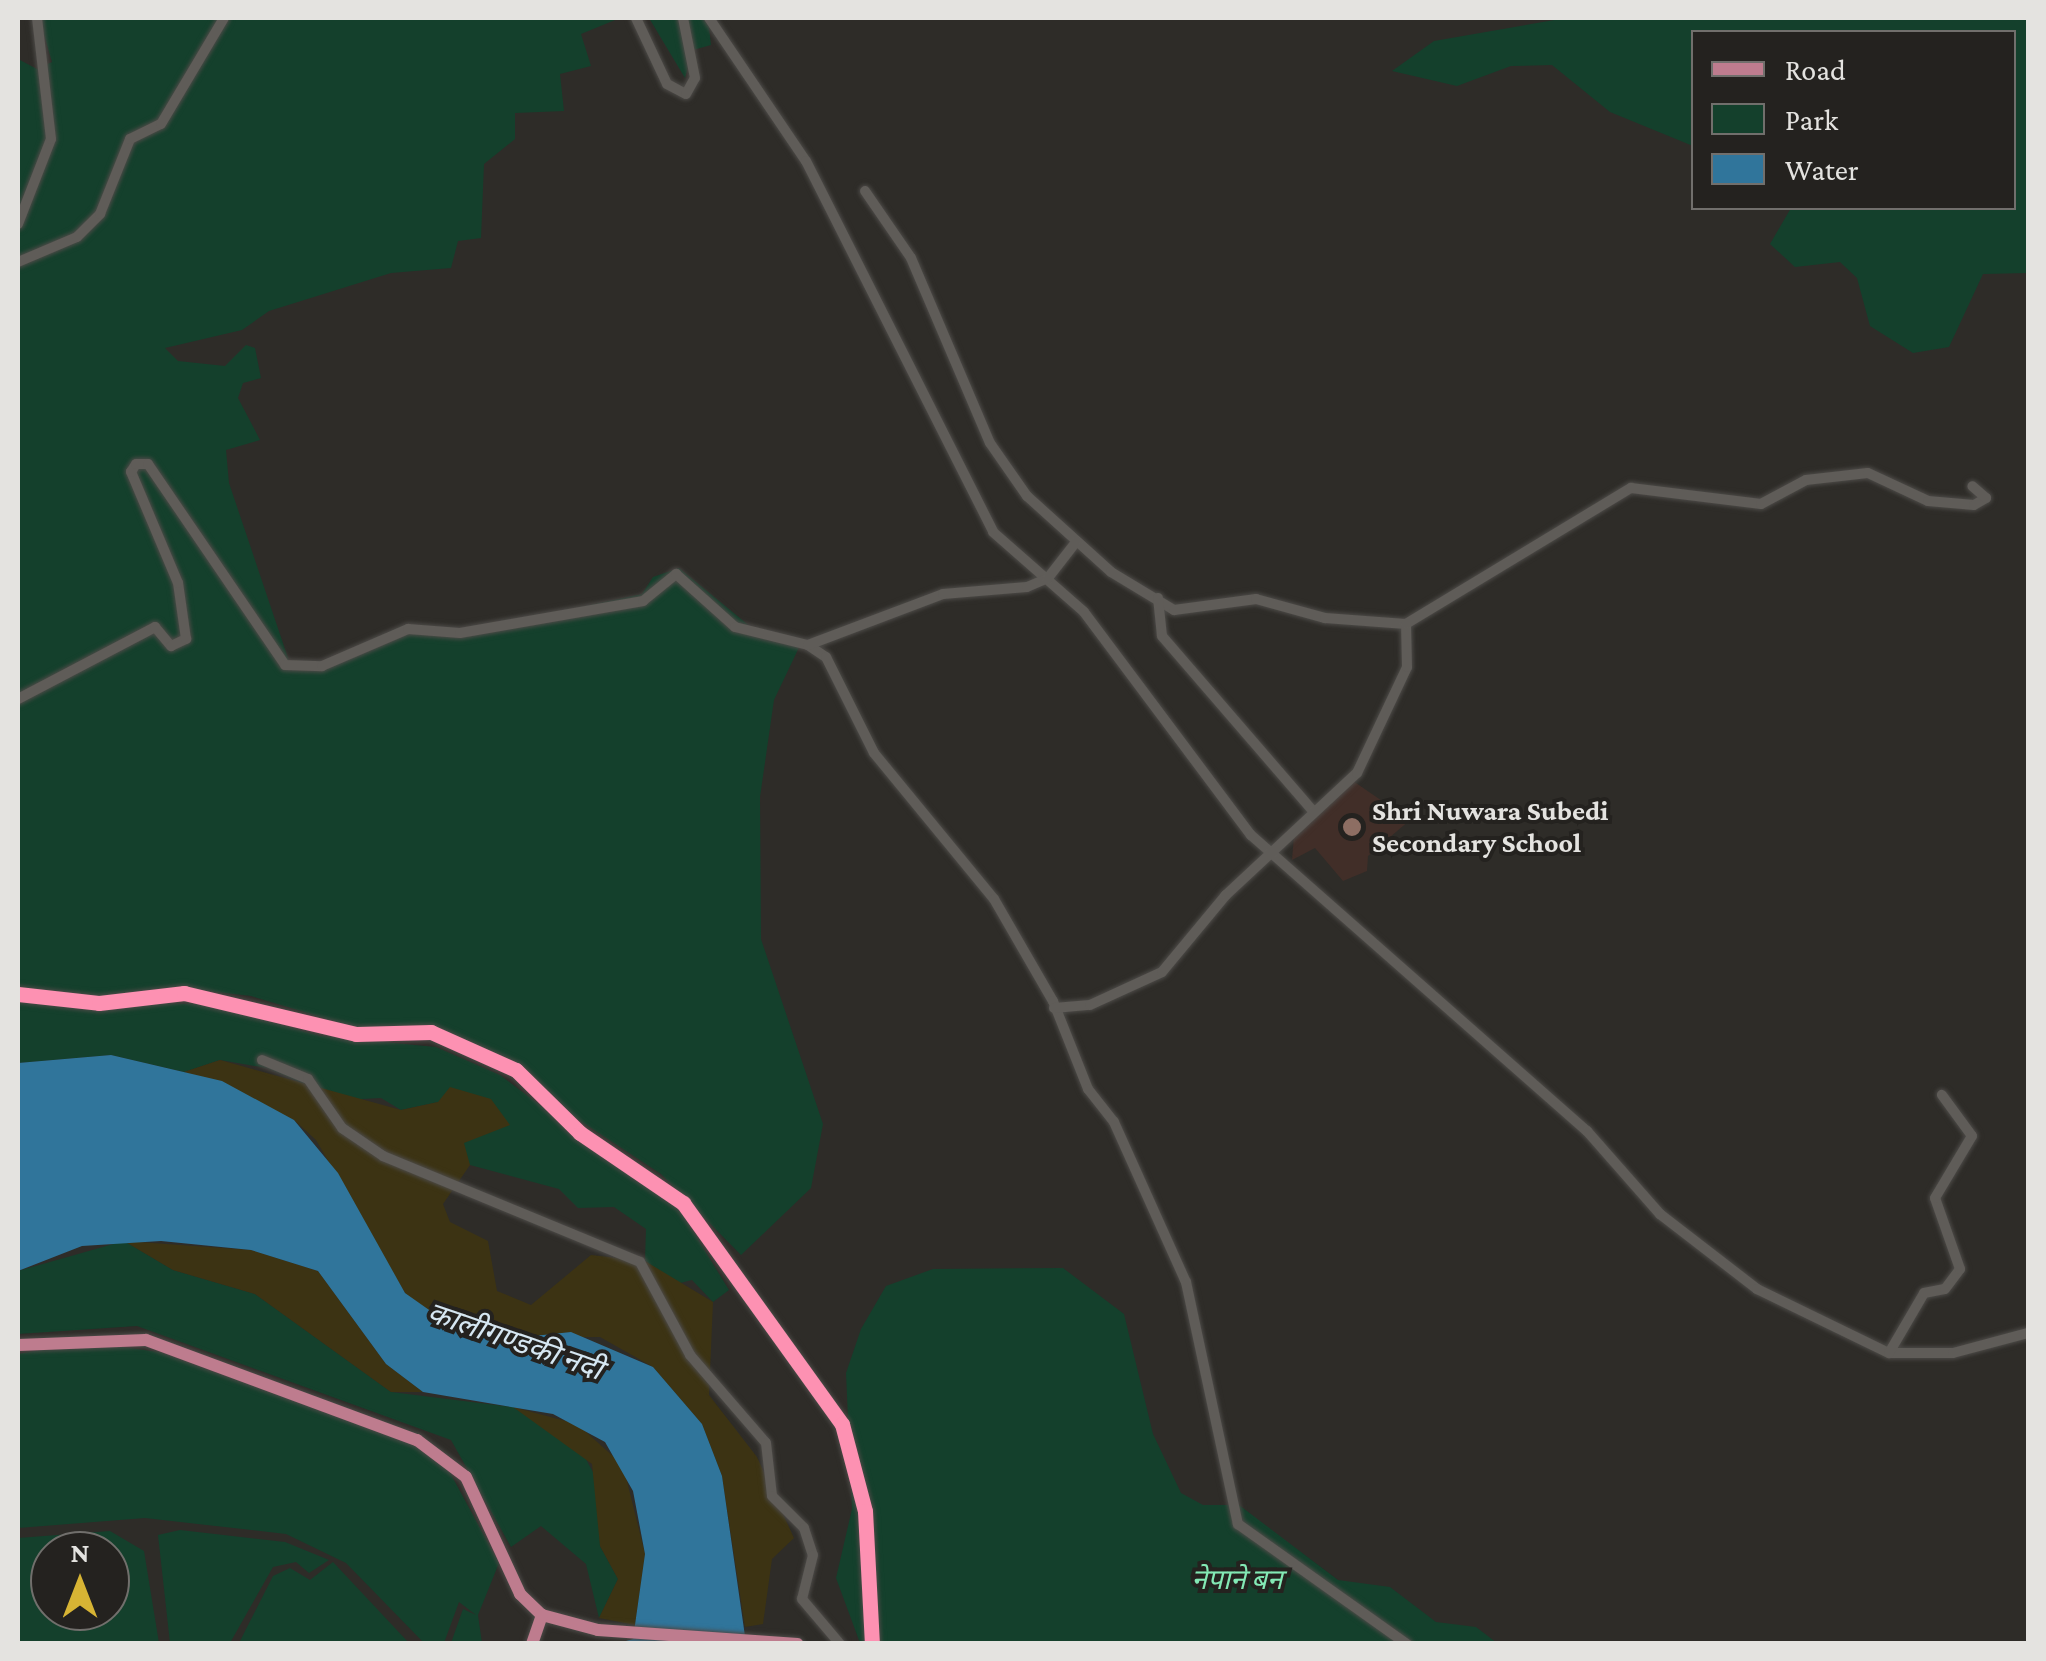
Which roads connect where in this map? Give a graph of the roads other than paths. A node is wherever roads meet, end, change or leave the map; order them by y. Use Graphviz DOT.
graph roads {
  1 [pos="37,18"];
  2 [pos="224,18"];
  3 [pos="636,18"];
  4 [pos="683,18"];
  5 [pos="709,18"];
  6 [pos="865,191"];
  7 [pos="18,224"];
  8 [pos="18,262"];
  9 [pos="1972,486"];
  10 [pos="1076,542"];
  11 [pos="1048,578"];
  12 [pos="1158,598"];
  13 [pos="1406,624"];
  14 [pos="808,645"];
  15 [pos="18,699"];
  16 [pos="1312,810"];
  17 [pos="1276,856"];
  18 [pos="18,994"];
  19 [pos="1054,1008"];
  20 [pos="262,1060"];
  21 [pos="1942,1095"];
  22 [pos="2028,1334"];
  23 [pos="18,1346"];
  24 [pos="1889,1353"];
  25 [pos="542,1615"];
  26 [pos="532,1644"];
  27 [pos="798,1644"];
  28 [pos="840,1644"];
  29 [pos="872,1644"];
  30 [pos="1407,1644"];
  1 -- 7 [label="street"];
  2 -- 8 [label="street"];
  3 -- 4 [label="street"];
  5 -- 11 [label="street"];
  6 -- 10 [label="street"];
  9 -- 13 [label="street"];
  10 -- 11 [label="street"];
  10 -- 12 [label="street"];
  11 -- 14 [label="street"];
  11 -- 17 [label="street"];
  12 -- 13 [label="street"];
  12 -- 16 [label="street"];
  13 -- 16 [label="street"];
  14 -- 15 [label="street"];
  14 -- 19 [label="street"];
  16 -- 17 [label="street"];
  17 -- 19 [label="street"];
  17 -- 24 [label="street"];
  18 -- 29 [label="highway"];
  19 -- 30 [label="street"];
  20 -- 28 [label="street"];
  21 -- 24 [label="street"];
  22 -- 24 [label="street"];
  23 -- 25 [label="main road"];
  25 -- 26 [label="main road"];
  25 -- 27 [label="main road"];
}
